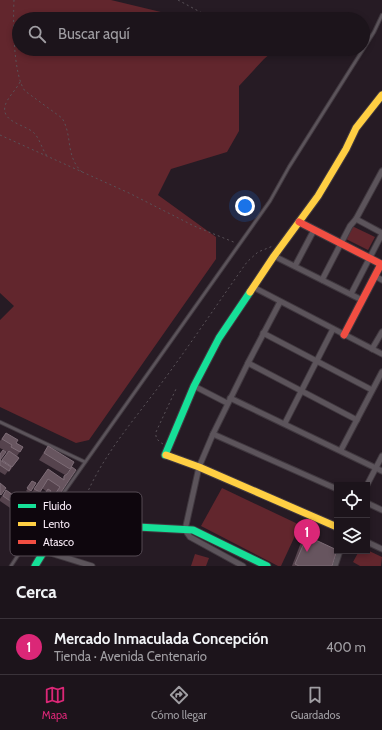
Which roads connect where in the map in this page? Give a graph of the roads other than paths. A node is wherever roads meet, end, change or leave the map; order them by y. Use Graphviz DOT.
graph roads {
  1 [pos="382,15"];
  2 [pos="370,38"];
  3 [pos="359,56"];
  4 [pos="382,95"];
  5 [pos="382,171"];
  6 [pos="356,219"];
  7 [pos="299,222"];
  8 [pos="314,230"];
  9 [pos="382,233"];
  10 [pos="341,244"];
  11 [pos="274,256"];
  12 [pos="370,258"];
  13 [pos="295,266"];
  14 [pos="375,276"];
  15 [pos="322,280"];
  16 [pos="382,280"];
  17 [pos="253,287"];
  18 [pos="351,294"];
  19 [pos="362,300"];
  20 [pos="280,302"];
  21 [pos="333,329"];
  22 [pos="382,332"];
  23 [pos="263,333"];
  24 [pos="344,335"];
  25 [pos="372,349"];
  26 [pos="382,354"];
  27 [pos="316,361"];
  28 [pos="248,363"];
  29 [pos="382,372"];
  30 [pos="194,386"];
  31 [pos="372,390"];
  32 [pos="301,391"];
  33 [pos="230,398"];
  34 [pos="228,403"];
  35 [pos="356,420"];
  36 [pos="0,422"];
  37 [pos="284,423"];
  38 [pos="213,434"];
  39 [pos="341,450"];
  40 [pos="382,456"];
  41 [pos="85,462"];
  42 [pos="200,467"];
  43 [pos="376,467"];
  44 [pos="382,471"];
  45 [pos="368,482"];
  46 [pos="334,487"];
  47 [pos="64,492"];
  48 [pos="370,504"];
  49 [pos="382,510"];
  50 [pos="334,526"];
  51 [pos="142,527"];
  52 [pos="185,530"];
  53 [pos="370,543"];
  54 [pos="382,549"];
  55 [pos="339,554"];
  56 [pos="18,556"];
  57 [pos="41,556"];
  58 [pos="60,556"];
  59 [pos="11,566"];
  60 [pos="35,566"];
  61 [pos="92,566"];
  62 [pos="243,566"];
  63 [pos="267,566"];
  64 [pos="335,566"];
  1 -- 2 [label="lane"];
  3 -- 41 [label="lane"];
  4 -- 7 [label="street"];
  5 -- 6 [label="street"];
  6 -- 9 [label="street"];
  6 -- 10 [label="street"];
  7 -- 8 [label="street"];
  7 -- 11 [label="street"];
  8 -- 10 [label="street"];
  8 -- 13 [label="street"];
  9 -- 12 [label="street"];
  10 -- 12 [label="street"];
  10 -- 15 [label="street"];
  11 -- 13 [label="street"];
  11 -- 17 [label="street"];
  12 -- 14 [label="street"];
  12 -- 18 [label="street"];
  13 -- 15 [label="street"];
  14 -- 16 [label="street"];
  14 -- 19 [label="street"];
  15 -- 18 [label="street"];
  17 -- 20 [label="street"];
  17 -- 30 [label="street"];
  18 -- 19 [label="street"];
  19 -- 24 [label="street"];
  20 -- 21 [label="street"];
  20 -- 23 [label="street"];
  21 -- 24 [label="street"];
  21 -- 27 [label="street"];
  22 -- 25 [label="street"];
  23 -- 27 [label="street"];
  23 -- 28 [label="street"];
  24 -- 25 [label="street"];
  25 -- 26 [label="street"];
  27 -- 31 [label="street"];
  27 -- 32 [label="street"];
  28 -- 32 [label="street"];
  28 -- 33 [label="street"];
  29 -- 31 [label="street"];
  30 -- 34 [label="street"];
  30 -- 42 [label="street"];
  31 -- 35 [label="street"];
  32 -- 35 [label="street"];
  32 -- 37 [label="street"];
  33 -- 34 [label="street"];
  33 -- 37 [label="street"];
  34 -- 38 [label="street"];
  35 -- 39 [label="street"];
  36 -- 41 [label="lane"];
  37 -- 39 [label="street"];
  38 -- 42 [label="street"];
  38 -- 46 [label="street"];
  39 -- 43 [label="street"];
  40 -- 43 [label="street"];
  41 -- 47 [label="lane"];
  42 -- 50 [label="street"];
  42 -- 52 [label="street"];
  43 -- 44 [label="street"];
  43 -- 45 [label="street"];
  48 -- 49 [label="street"];
  51 -- 52 [label="street"];
  52 -- 62 [label="street"];
  52 -- 63 [label="street"];
  53 -- 54 [label="street"];
  55 -- 64 [label="street"];
  56 -- 59 [label="lane"];
  57 -- 60 [label="street"];
  58 -- 61 [label="street"];
}
